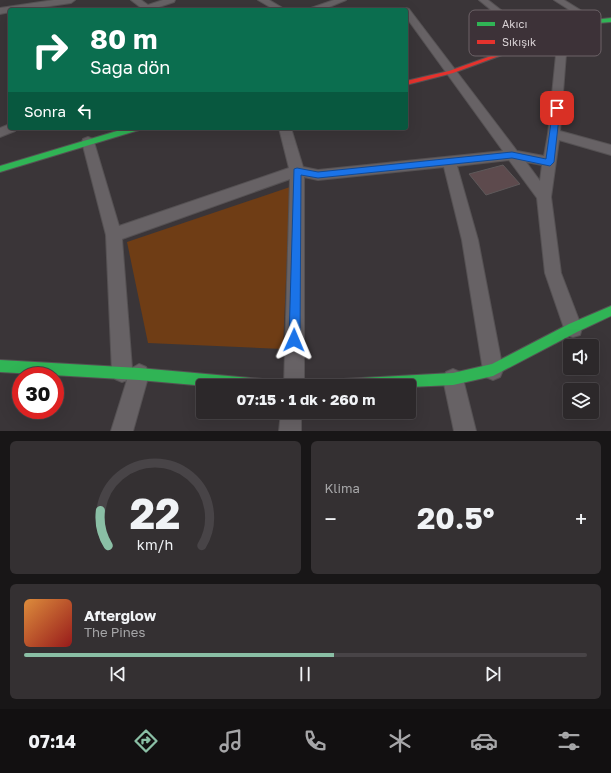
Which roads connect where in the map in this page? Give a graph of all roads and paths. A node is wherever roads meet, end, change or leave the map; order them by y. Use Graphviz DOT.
graph roads {
  1 [pos="135,0"];
  2 [pos="171,0"];
  3 [pos="262,0"];
  4 [pos="342,0"];
  5 [pos="483,0"];
  6 [pos="558,0"];
  7 [pos="66,1"];
  8 [pos="20,8"];
  9 [pos="57,8"];
  10 [pos="147,8"];
  11 [pos="151,8"];
  12 [pos="278,8"];
  13 [pos="329,8"];
  14 [pos="497,10"];
  15 [pos="575,10"];
  16 [pos="408,14"];
  17 [pos="611,20"];
  18 [pos="601,21"];
  19 [pos="498,56"];
  20 [pos="562,56"];
  21 [pos="451,72"];
  22 [pos="408,83"];
  23 [pos="129,130"];
  24 [pos="286,130"];
  25 [pos="554,134"];
  26 [pos="88,142"];
  27 [pos="611,150"];
  28 [pos="512,155"];
  29 [pos="449,162"];
  30 [pos="550,162"];
  31 [pos="0,169"];
  32 [pos="297,171"];
  33 [pos="544,198"];
  34 [pos="114,235"];
  35 [pos="611,311"];
  36 [pos="573,328"];
  37 [pos="0,366"];
  38 [pos="493,370"];
  39 [pos="130,373"];
  40 [pos="196,379"];
  41 [pos="294,379"];
  42 [pos="453,379"];
  43 [pos="416,381"];
  44 [pos="291,419"];
  45 [pos="122,431"];
  46 [pos="290,431"];
  47 [pos="465,431"];
  1 -- 10 [label="street"];
  2 -- 11 [label="street"];
  3 -- 12 [label="street"];
  4 -- 13 [label="street"];
  5 -- 14 [label="street"];
  6 -- 15 [label="street"];
  7 -- 8 [label="street"];
  7 -- 9 [label="street"];
  16 -- 21 [label="street"];
  17 -- 18 [label="street"];
  19 -- 21 [label="street"];
  20 -- 25 [label="street"];
  21 -- 22 [label="street"];
  21 -- 28 [label="street"];
  23 -- 26 [label="street"];
  24 -- 32 [label="street"];
  25 -- 27 [label="street"];
  25 -- 30 [label="street"];
  26 -- 31 [label="street"];
  26 -- 34 [label="street"];
  28 -- 29 [label="street"];
  28 -- 30 [label="street"];
  28 -- 33 [label="street"];
  29 -- 32 [label="street"];
  29 -- 38 [label="street"];
  30 -- 33 [label="street"];
  32 -- 34 [label="street"];
  32 -- 41 [label="street"];
  33 -- 36 [label="street"];
  34 -- 39 [label="street"];
  35 -- 36 [label="street"];
  36 -- 38 [label="street"];
  37 -- 39 [label="street"];
  38 -- 42 [label="street"];
  39 -- 40 [label="street"];
  39 -- 45 [label="street"];
  42 -- 43 [label="street"];
  42 -- 47 [label="street"];
  44 -- 46 [label="street"];
}
